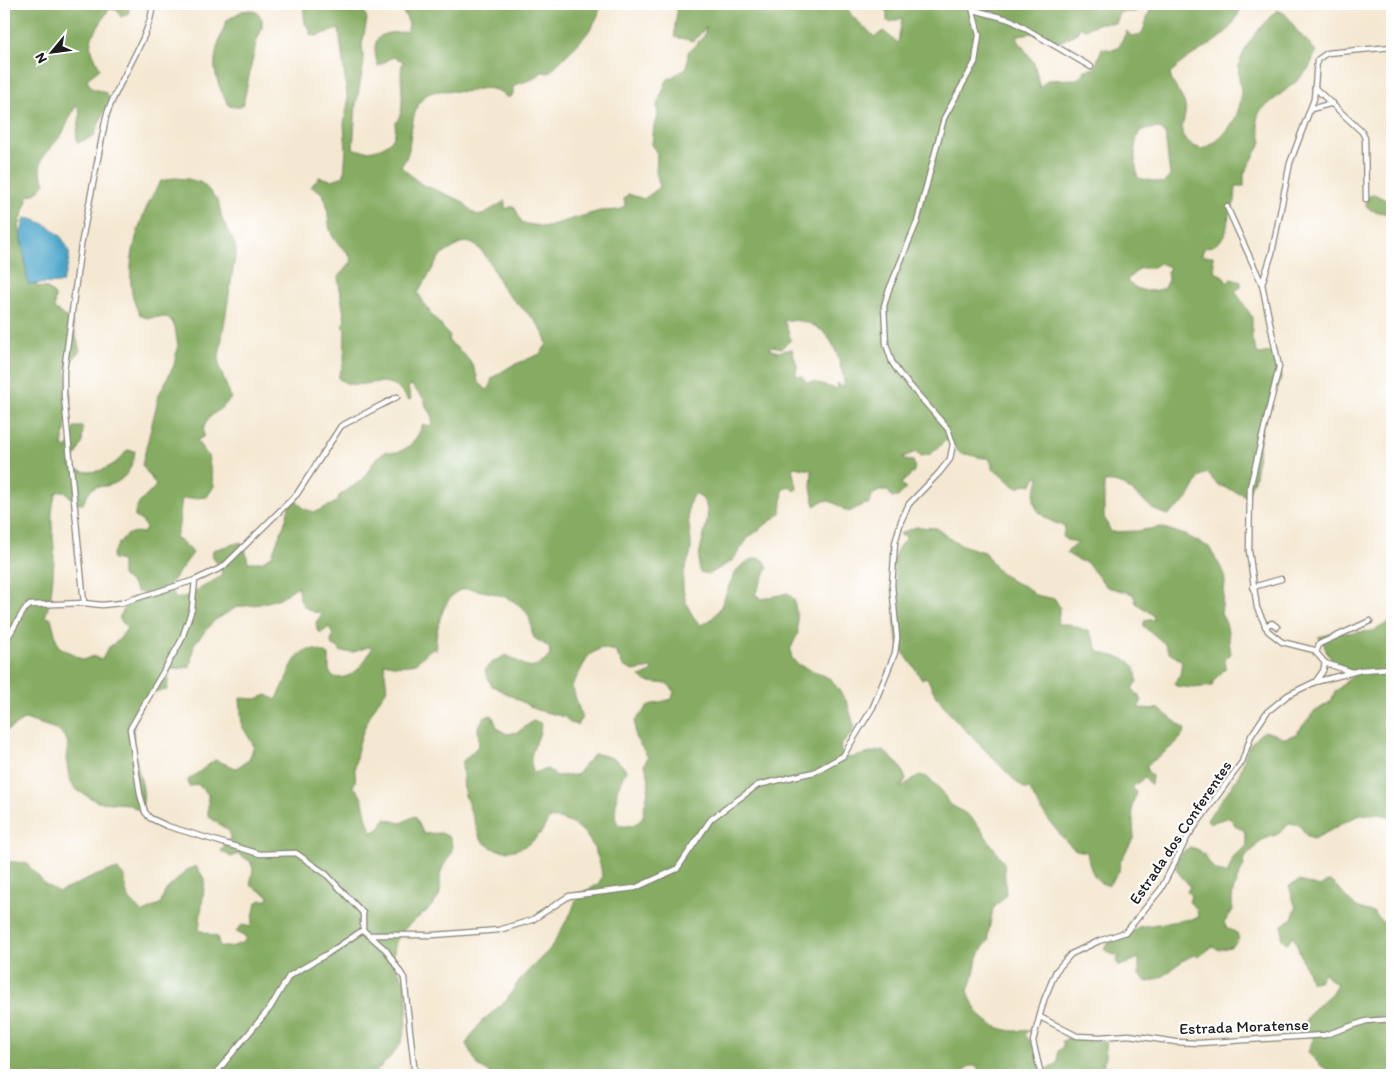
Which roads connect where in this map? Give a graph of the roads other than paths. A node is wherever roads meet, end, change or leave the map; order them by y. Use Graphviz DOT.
graph roads {
  1 [pos="152,4"];
  2 [pos="972,4"];
  3 [pos="974,10"];
  4 [pos="1392,48"];
  5 [pos="1091,67"];
  6 [pos="1315,88"];
  7 [pos="1333,103"];
  8 [pos="1311,109"];
  9 [pos="1366,200"];
  10 [pos="1228,207"];
  11 [pos="1262,284"];
  12 [pos="397,397"];
  13 [pos="1281,579"];
  14 [pos="195,580"];
  15 [pos="1253,587"];
  16 [pos="84,603"];
  17 [pos="1370,621"];
  18 [pos="1265,626"];
  19 [pos="1277,627"];
  20 [pos="4,644"];
  21 [pos="1316,652"];
  22 [pos="1326,663"];
  23 [pos="1392,668"];
  24 [pos="1353,672"];
  25 [pos="1315,682"];
  26 [pos="363,930"];
  27 [pos="369,935"];
  28 [pos="1040,1017"];
  29 [pos="1392,1019"];
  30 [pos="214,1075"];
  31 [pos="415,1075"];
  32 [pos="1041,1075"];
  1 -- 16 [label="street"];
  2 -- 3 [label="street"];
  3 -- 5 [label="street"];
  3 -- 27 [label="street"];
  4 -- 6 [label="street"];
  6 -- 7 [label="street"];
  6 -- 8 [label="street"];
  7 -- 8 [label="street"];
  7 -- 9 [label="street"];
  8 -- 11 [label="street"];
  10 -- 11 [label="street"];
  11 -- 15 [label="street"];
  12 -- 14 [label="street"];
  13 -- 15 [label="street"];
  14 -- 16 [label="street"];
  14 -- 26 [label="street"];
  15 -- 18 [label="street"];
  16 -- 20 [label="street"];
  17 -- 21 [label="street"];
  18 -- 19 [label="street"];
  18 -- 21 [label="street"];
  21 -- 22 [label="street"];
  22 -- 24 [label="street"];
  22 -- 25 [label="street"];
  23 -- 24 [label="street, Estrada dos Conferentes"];
  24 -- 25 [label="street, Estrada dos Conferentes"];
  25 -- 28 [label="street, Estrada dos Conferentes"];
  26 -- 27 [label="street"];
  26 -- 30 [label="street"];
  27 -- 31 [label="street"];
  28 -- 29 [label="street, Estrada Moratense"];
  28 -- 32 [label="street, Estrada dos Conferentes"];
}
